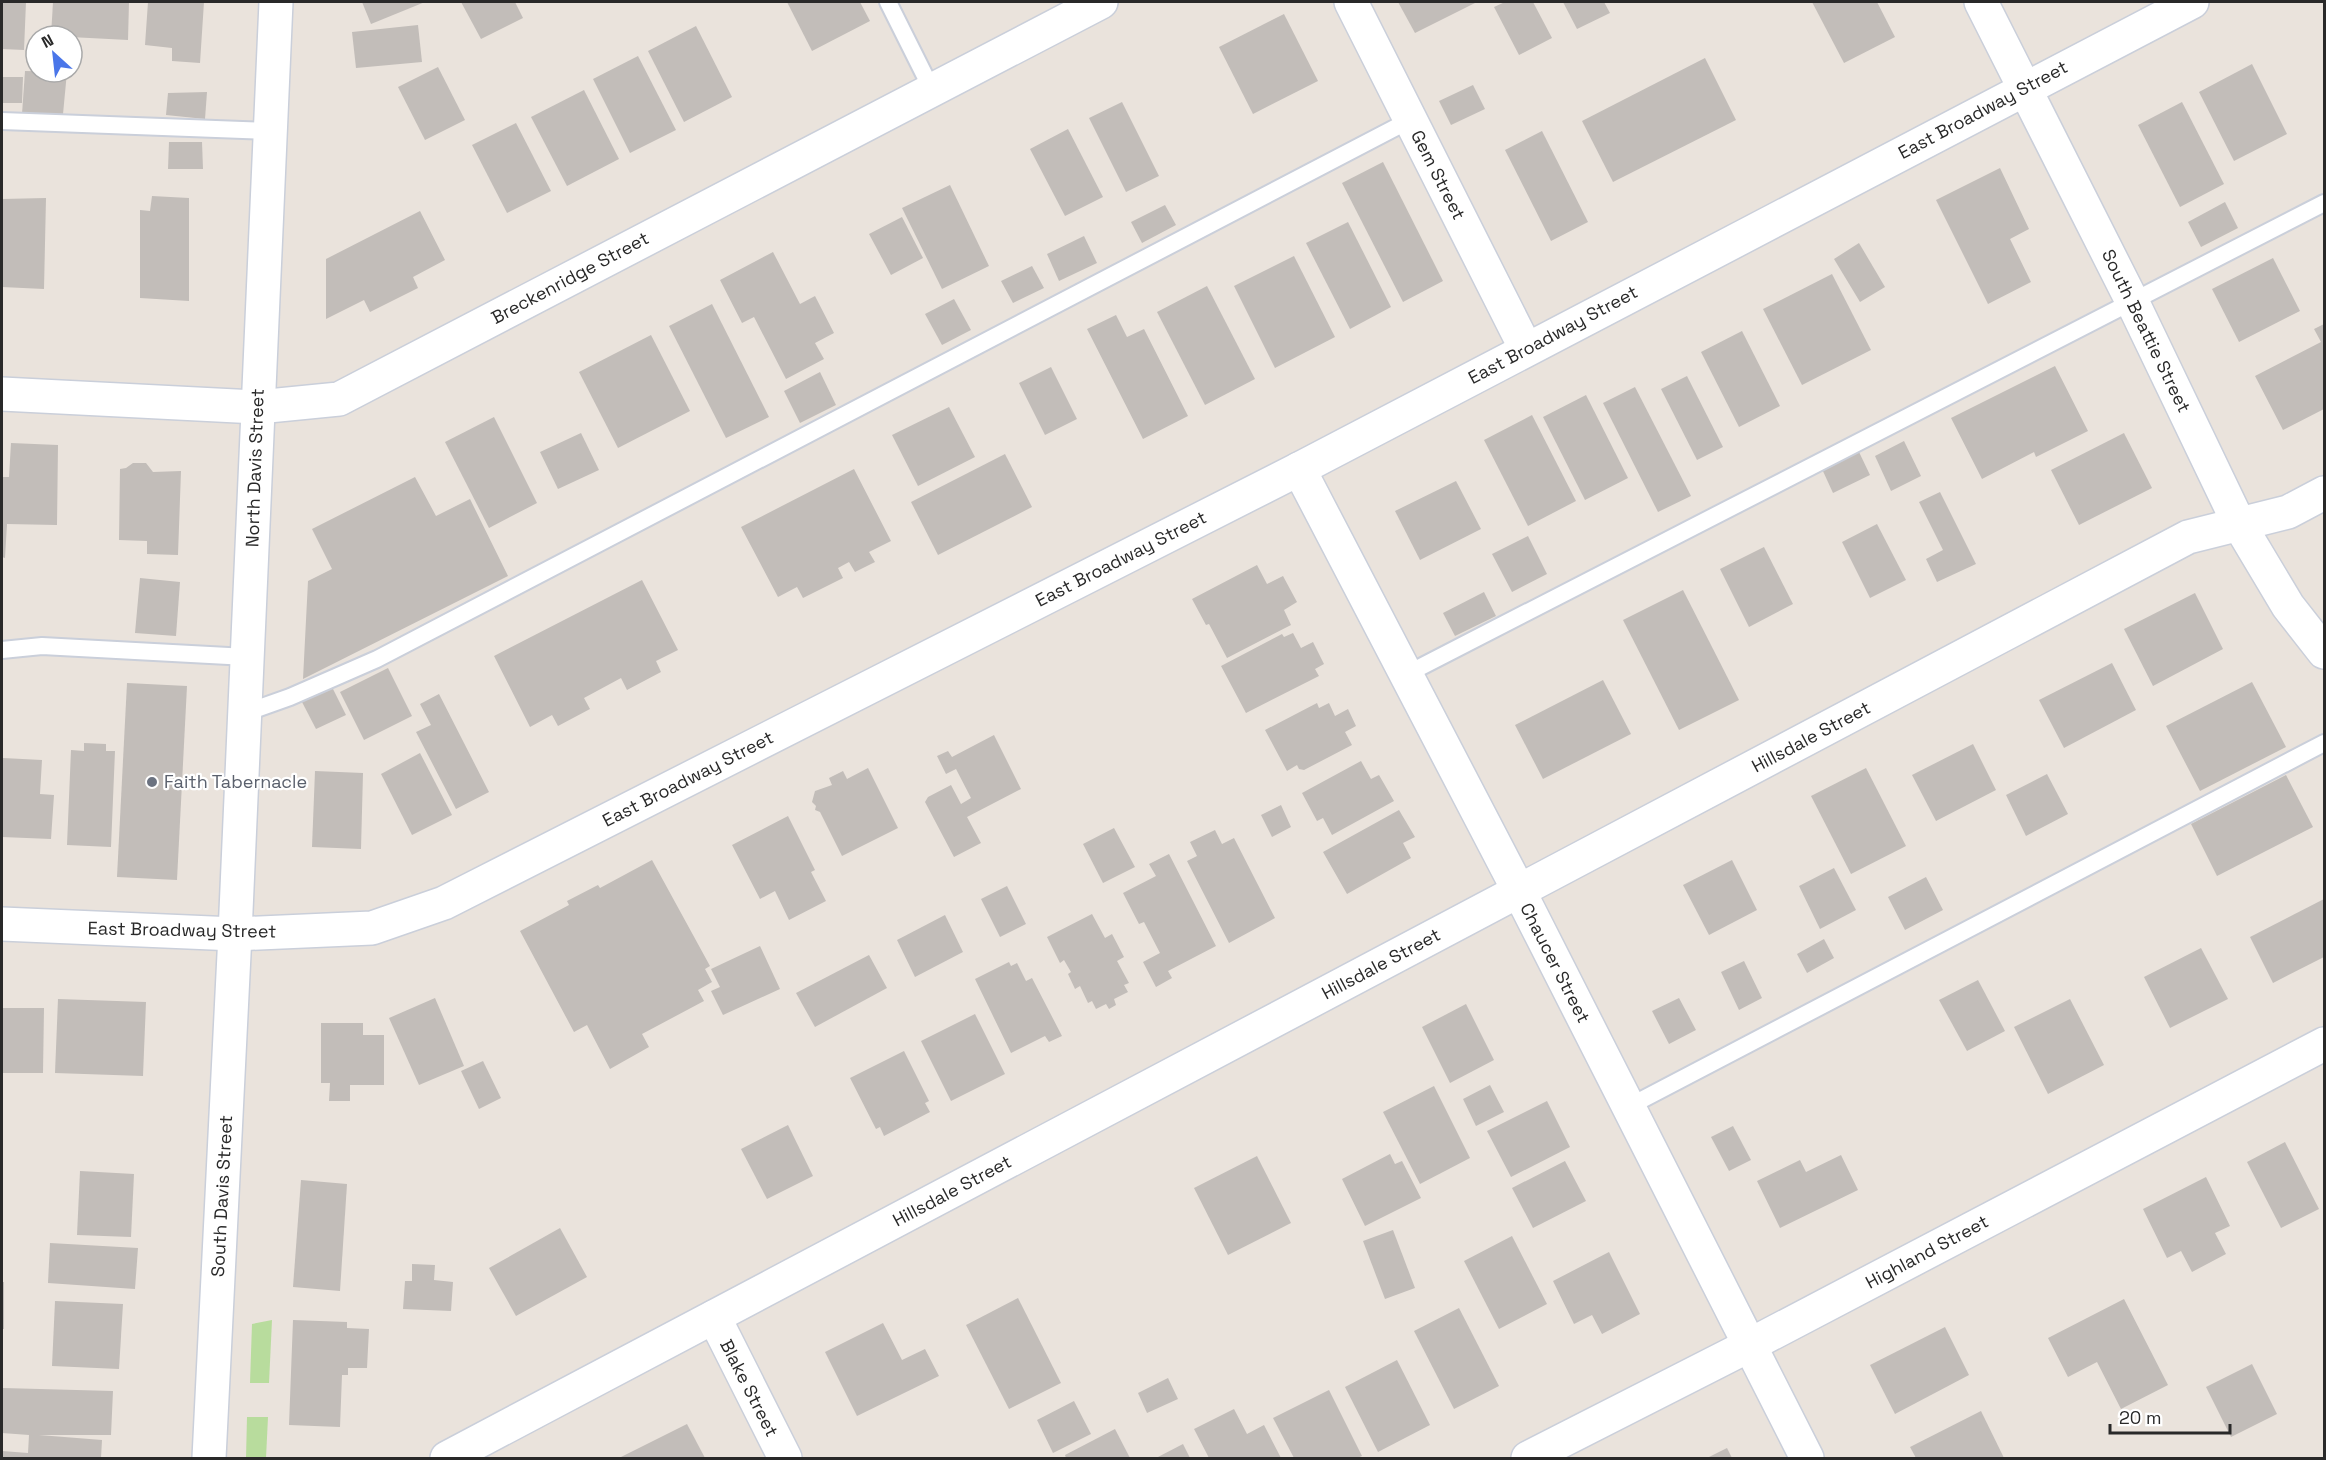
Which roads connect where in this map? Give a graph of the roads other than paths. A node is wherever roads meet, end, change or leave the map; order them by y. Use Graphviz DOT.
graph roads {
  1 [pos="276,2"];
  2 [pos="888,2"];
  3 [pos="1101,2"];
  4 [pos="1351,2"];
  5 [pos="1981,2"];
  6 [pos="2192,2"];
  7 [pos="2025,87"];
  8 [pos="932,90"];
  9 [pos="1410,120"];
  10 [pos="2,122"];
  11 [pos="270,131"];
  12 [pos="2325,203"];
  13 [pos="2132,301"];
  14 [pos="1526,349"];
  15 [pos="2,394"];
  16 [pos="258,407"];
  17 [pos="1299,469"];
  18 [pos="2325,493"];
  19 [pos="2239,524"];
  20 [pos="2,650"];
  21 [pos="2325,652"];
  22 [pos="247,657"];
  23 [pos="1406,675"];
  24 [pos="245,713"];
  25 [pos="2325,743"];
  26 [pos="1519,891"];
  27 [pos="2,924"];
  28 [pos="235,934"];
  29 [pos="2325,1044"];
  30 [pos="1628,1107"];
  31 [pos="714,1317"];
  32 [pos="1748,1346"];
  33 [pos="209,1458"];
  34 [pos="447,1458"];
  35 [pos="785,1458"];
  36 [pos="1528,1458"];
  37 [pos="1807,1458"];
  1 -- 11 [label="street, North Davis Street"];
  2 -- 8 [label="lane"];
  3 -- 8 [label="street, Breckenridge Street"];
  4 -- 9 [label="street, Gem Street"];
  5 -- 7 [label="street, South Beattie Street"];
  6 -- 7 [label="street, East Broadway Street"];
  7 -- 13 [label="street, South Beattie Street"];
  7 -- 14 [label="street, East Broadway Street"];
  8 -- 16 [label="street, Breckenridge Street"];
  9 -- 14 [label="street, Gem Street"];
  9 -- 24 [label="lane"];
  10 -- 11 [label="lane"];
  11 -- 16 [label="street, North Davis Street"];
  12 -- 13 [label="lane"];
  13 -- 19 [label="street, South Beattie Street"];
  13 -- 23 [label="lane"];
  14 -- 17 [label="street, East Broadway Street"];
  15 -- 16 [label="street, Breckenridge Street"];
  16 -- 22 [label="street, North Davis Street"];
  17 -- 23 [label="street, Chaucer Street"];
  17 -- 28 [label="street, East Broadway Street"];
  18 -- 19 [label="street, Hillsdale Street"];
  19 -- 21 [label="street, South Beattie Street"];
  19 -- 26 [label="street, Hillsdale Street"];
  20 -- 22 [label="lane"];
  22 -- 24 [label="street, North Davis Street"];
  23 -- 26 [label="street, Chaucer Street"];
  24 -- 28 [label="street, North Davis Street"];
  25 -- 30 [label="lane"];
  26 -- 30 [label="street, Chaucer Street"];
  26 -- 31 [label="street, Hillsdale Street"];
  27 -- 28 [label="street, East Broadway Street"];
  28 -- 33 [label="street, South Davis Street"];
  29 -- 32 [label="street, Highland Street"];
  30 -- 32 [label="street, Chaucer Street"];
  31 -- 34 [label="street, Hillsdale Street"];
  31 -- 35 [label="street, Blake Street"];
  32 -- 36 [label="street, Highland Street"];
  32 -- 37 [label="street, Chaucer Street"];
}
